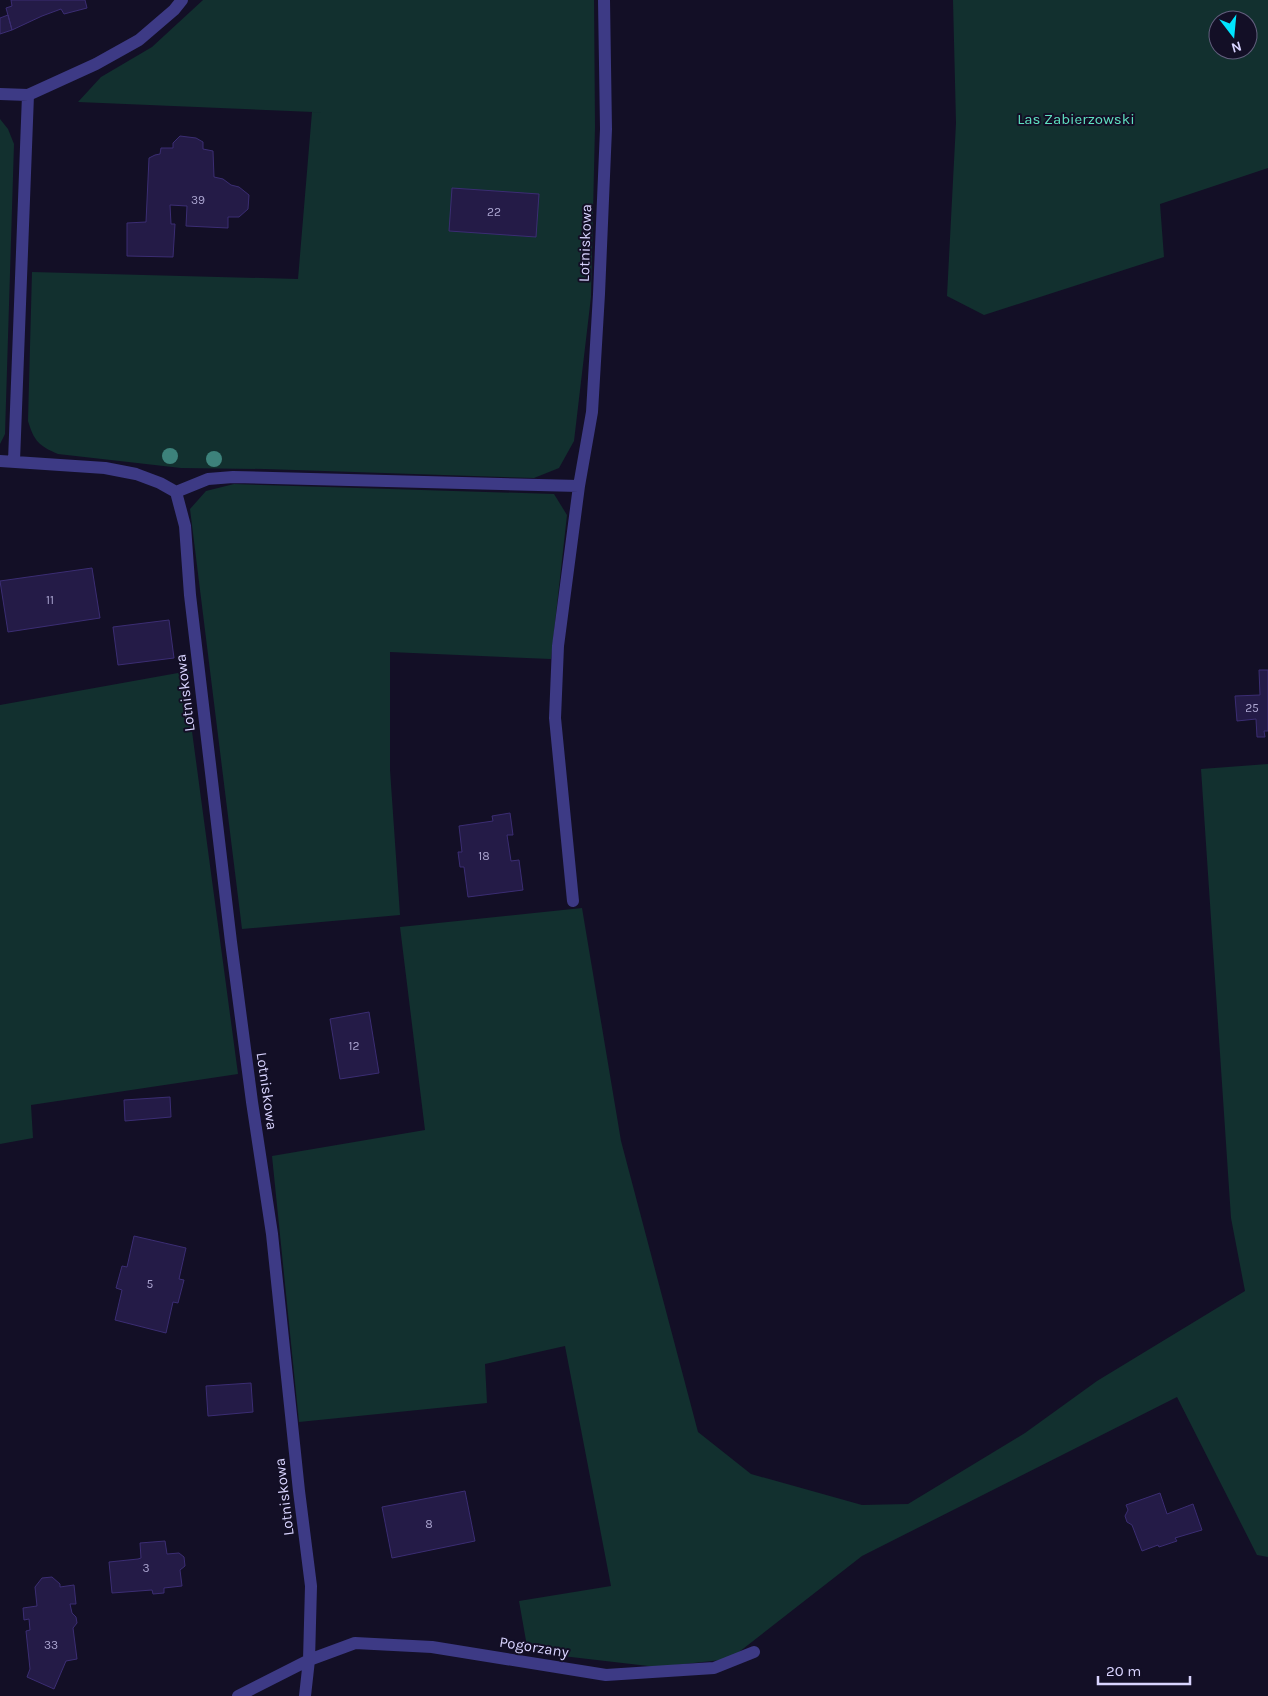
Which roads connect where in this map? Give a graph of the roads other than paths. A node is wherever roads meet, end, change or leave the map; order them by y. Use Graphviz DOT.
graph roads {
  1 [pos="182,0"];
  2 [pos="604,0"];
  3 [pos="0,94"];
  4 [pos="28,95"];
  5 [pos="0,461"];
  6 [pos="14,462"];
  7 [pos="579,486"];
  8 [pos="176,492"];
  9 [pos="573,900"];
  10 [pos="754,1652"];
  11 [pos="309,1660"];
  12 [pos="238,1696"];
  13 [pos="305,1696"];
  1 -- 4 [label="street"];
  2 -- 7 [label="street, Lotniskowa"];
  3 -- 4 [label="street"];
  4 -- 6 [label="street"];
  5 -- 6 [label="street"];
  6 -- 8 [label="street"];
  7 -- 8 [label="street"];
  7 -- 9 [label="street, Lotniskowa"];
  8 -- 11 [label="street, Lotniskowa"];
  10 -- 11 [label="street, Pogorzany"];
  11 -- 12 [label="street, Pogorzany"];
  11 -- 13 [label="street, Lotniskowa"];
}
